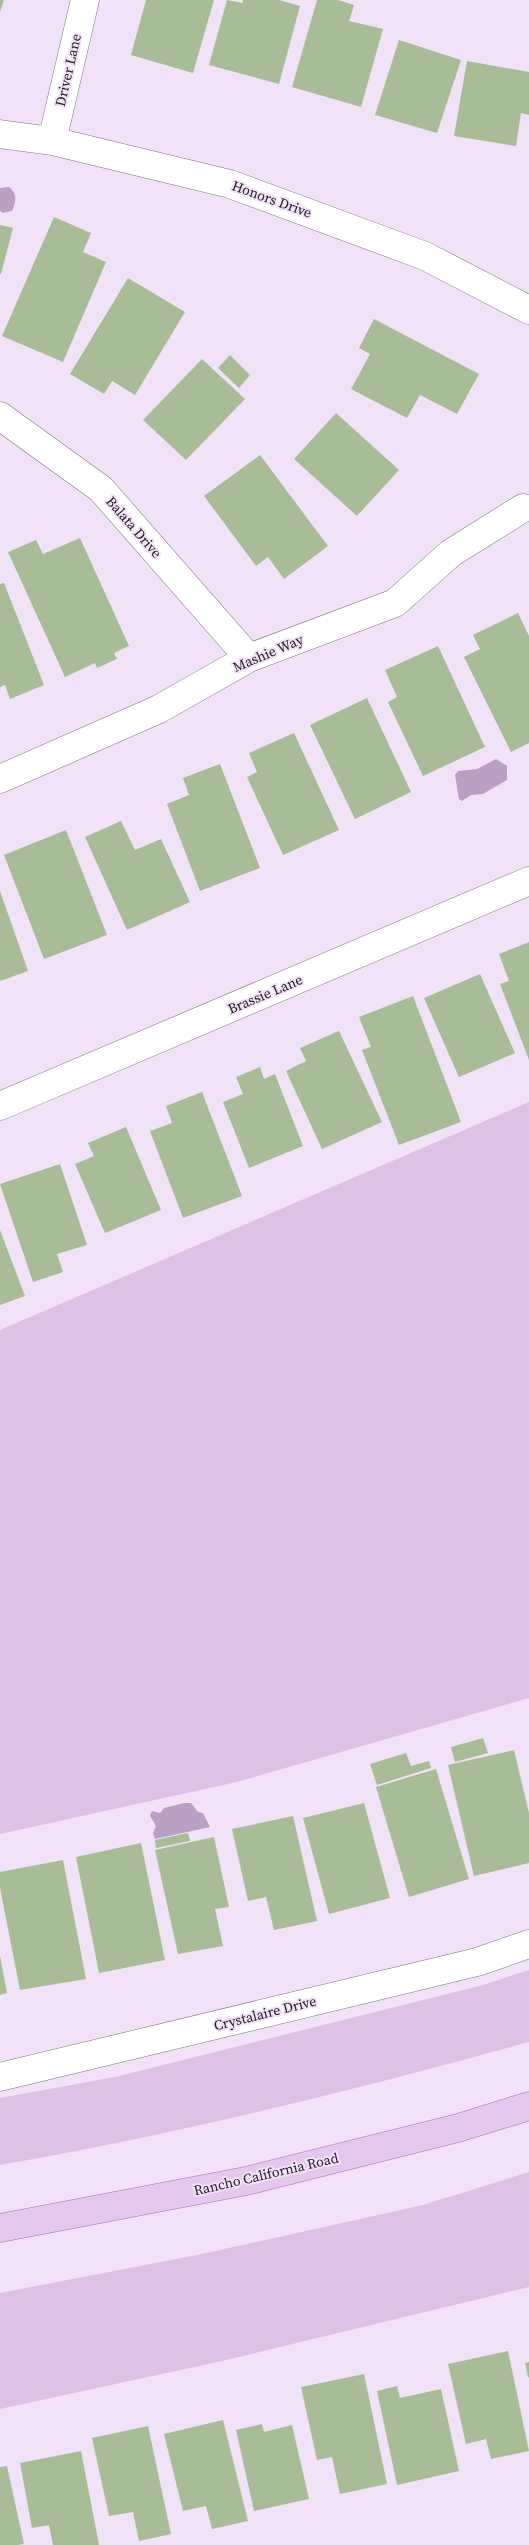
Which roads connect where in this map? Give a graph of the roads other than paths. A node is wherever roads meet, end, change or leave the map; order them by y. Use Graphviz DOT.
graph roads {
  1 [pos="85,0"];
  2 [pos="0,134"];
  3 [pos="52,141"];
  4 [pos="529,310"];
  5 [pos="0,416"];
  6 [pos="523,508"];
  7 [pos="249,658"];
  8 [pos="0,779"];
  9 [pos="529,881"];
  10 [pos="0,1106"];
  11 [pos="529,1944"];
  12 [pos="0,2077"];
  13 [pos="529,2106"];
  14 [pos="0,2228"];
  1 -- 3 [label="street, Driver Lane"];
  2 -- 3 [label="street, Honors Drive"];
  3 -- 4 [label="street, Honors Drive"];
  5 -- 7 [label="street, Balata Drive"];
  6 -- 7 [label="street, Mashie Way"];
  7 -- 8 [label="street, Mashie Way"];
  9 -- 10 [label="street, Brassie Lane"];
  11 -- 12 [label="street, Crystalaire Drive"];
  13 -- 14 [label="main road, Rancho California Road"];
}
